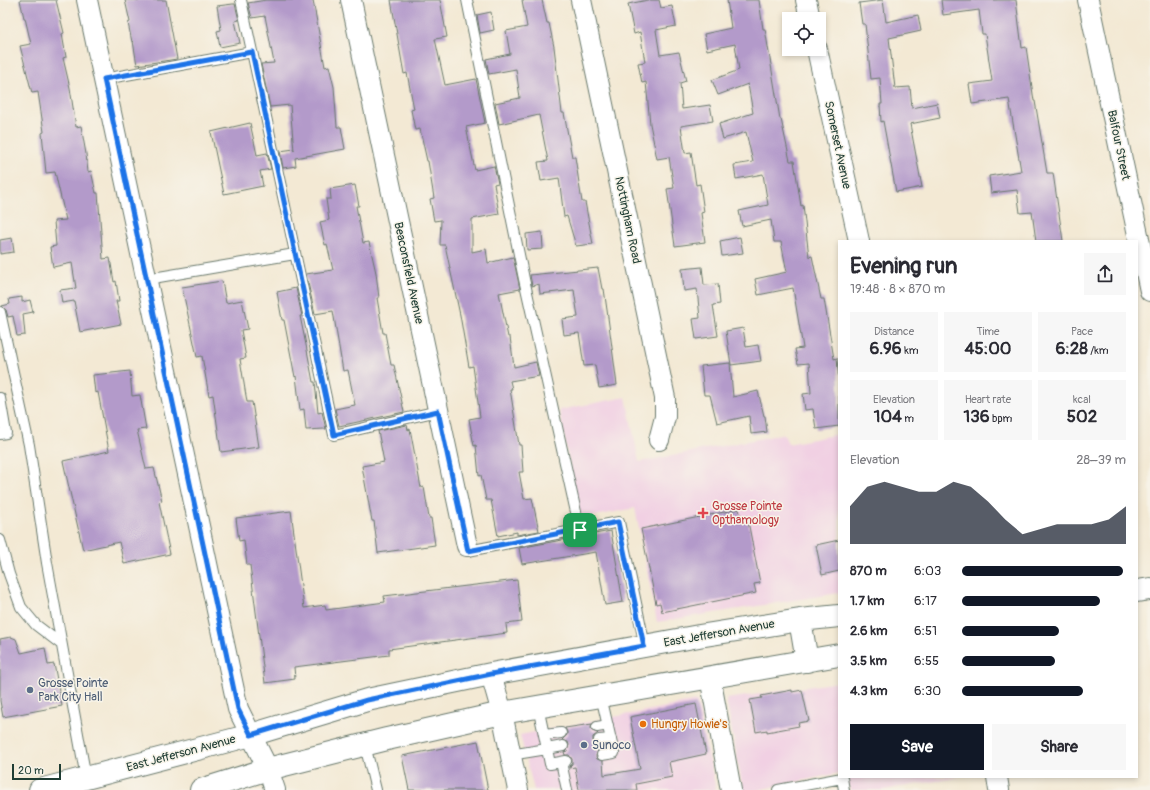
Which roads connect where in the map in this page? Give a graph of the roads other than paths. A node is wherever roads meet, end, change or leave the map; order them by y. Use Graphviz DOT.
graph roads {
  1 [pos="87,0"];
  2 [pos="241,0"];
  3 [pos="351,0"];
  4 [pos="467,0"];
  5 [pos="581,0"];
  6 [pos="806,0"];
  7 [pos="1088,0"];
  8 [pos="809,12"];
  9 [pos="252,52"];
  10 [pos="818,56"];
  11 [pos="104,79"];
  12 [pos="858,240"];
  13 [pos="295,254"];
  14 [pos="147,280"];
  15 [pos="1150,291"];
  16 [pos="0,312"];
  17 [pos="0,398"];
  18 [pos="438,411"];
  19 [pos="25,430"];
  20 [pos="3,433"];
  21 [pos="659,440"];
  22 [pos="580,530"];
  23 [pos="0,540"];
  24 [pos="467,546"];
  25 [pos="1150,589"];
  26 [pos="1138,590"];
  27 [pos="838,616"];
  28 [pos="800,620"];
  29 [pos="61,644"];
  30 [pos="644,646"];
  31 [pos="838,656"];
  32 [pos="807,661"];
  33 [pos="491,674"];
  34 [pos="710,677"];
  35 [pos="602,696"];
  36 [pos="538,707"];
  37 [pos="502,713"];
  38 [pos="608,725"];
  39 [pos="597,727"];
  40 [pos="561,733"];
  41 [pos="251,735"];
  42 [pos="544,736"];
  43 [pos="611,739"];
  44 [pos="600,740"];
  45 [pos="365,745"];
  46 [pos="563,746"];
  47 [pos="547,749"];
  48 [pos="510,755"];
  49 [pos="602,755"];
  50 [pos="268,770"];
  51 [pos="86,778"];
  52 [pos="997,778"];
  53 [pos="40,790"];
  54 [pos="201,790"];
  55 [pos="275,790"];
  56 [pos="376,790"];
  57 [pos="518,790"];
  58 [pos="567,790"];
  59 [pos="731,790"];
  60 [pos="778,790"];
  61 [pos="844,790"];
  62 [pos="999,790"];
  1 -- 11 [label="street"];
  2 -- 9 [label="lane"];
  3 -- 18 [label="street, Beaconsfield Avenue"];
  4 -- 22 [label="lane"];
  5 -- 21 [label="street, Nottingham Road"];
  6 -- 8 [label="street"];
  7 -- 15 [label="street, Balfour Street"];
  9 -- 11 [label="lane"];
  9 -- 13 [label="lane"];
  10 -- 12 [label="street, Somerset Avenue"];
  11 -- 14 [label="street"];
  13 -- 14 [label="lane"];
  13 -- 18 [label="lane"];
  14 -- 41 [label="street"];
  16 -- 19 [label="lane"];
  17 -- 20 [label="lane"];
  18 -- 24 [label="street, Beaconsfield Avenue"];
  19 -- 20 [label="lane"];
  19 -- 29 [label="lane"];
  22 -- 24 [label="lane"];
  22 -- 30 [label="lane"];
  23 -- 29 [label="lane"];
  25 -- 26 [label="main road"];
  27 -- 28 [label="main road, East Jefferson Avenue"];
  28 -- 30 [label="main road, East Jefferson Avenue"];
  28 -- 32 [label="main road"];
  29 -- 51 [label="lane"];
  30 -- 33 [label="main road, East Jefferson Avenue"];
  31 -- 32 [label="main road"];
  32 -- 34 [label="main road"];
  33 -- 37 [label="street"];
  33 -- 41 [label="main road, East Jefferson Avenue"];
  34 -- 35 [label="main road"];
  34 -- 59 [label="street"];
  35 -- 36 [label="main road"];
  35 -- 38 [label="lane"];
  36 -- 37 [label="main road"];
  36 -- 42 [label="lane"];
  37 -- 45 [label="main road"];
  37 -- 48 [label="street"];
  38 -- 39 [label="lane"];
  38 -- 43 [label="lane"];
  40 -- 42 [label="lane"];
  41 -- 50 [label="street"];
  41 -- 51 [label="main road, East Jefferson Avenue"];
  42 -- 47 [label="lane"];
  43 -- 44 [label="lane"];
  43 -- 49 [label="lane"];
  45 -- 50 [label="main road"];
  45 -- 56 [label="lane"];
  46 -- 47 [label="lane"];
  47 -- 48 [label="lane"];
  47 -- 58 [label="lane"];
  48 -- 57 [label="street"];
  50 -- 54 [label="main road"];
  50 -- 55 [label="street"];
  51 -- 53 [label="main road, East Jefferson Avenue"];
  52 -- 62 [label="street"];
  60 -- 61 [label="lane"];
}
